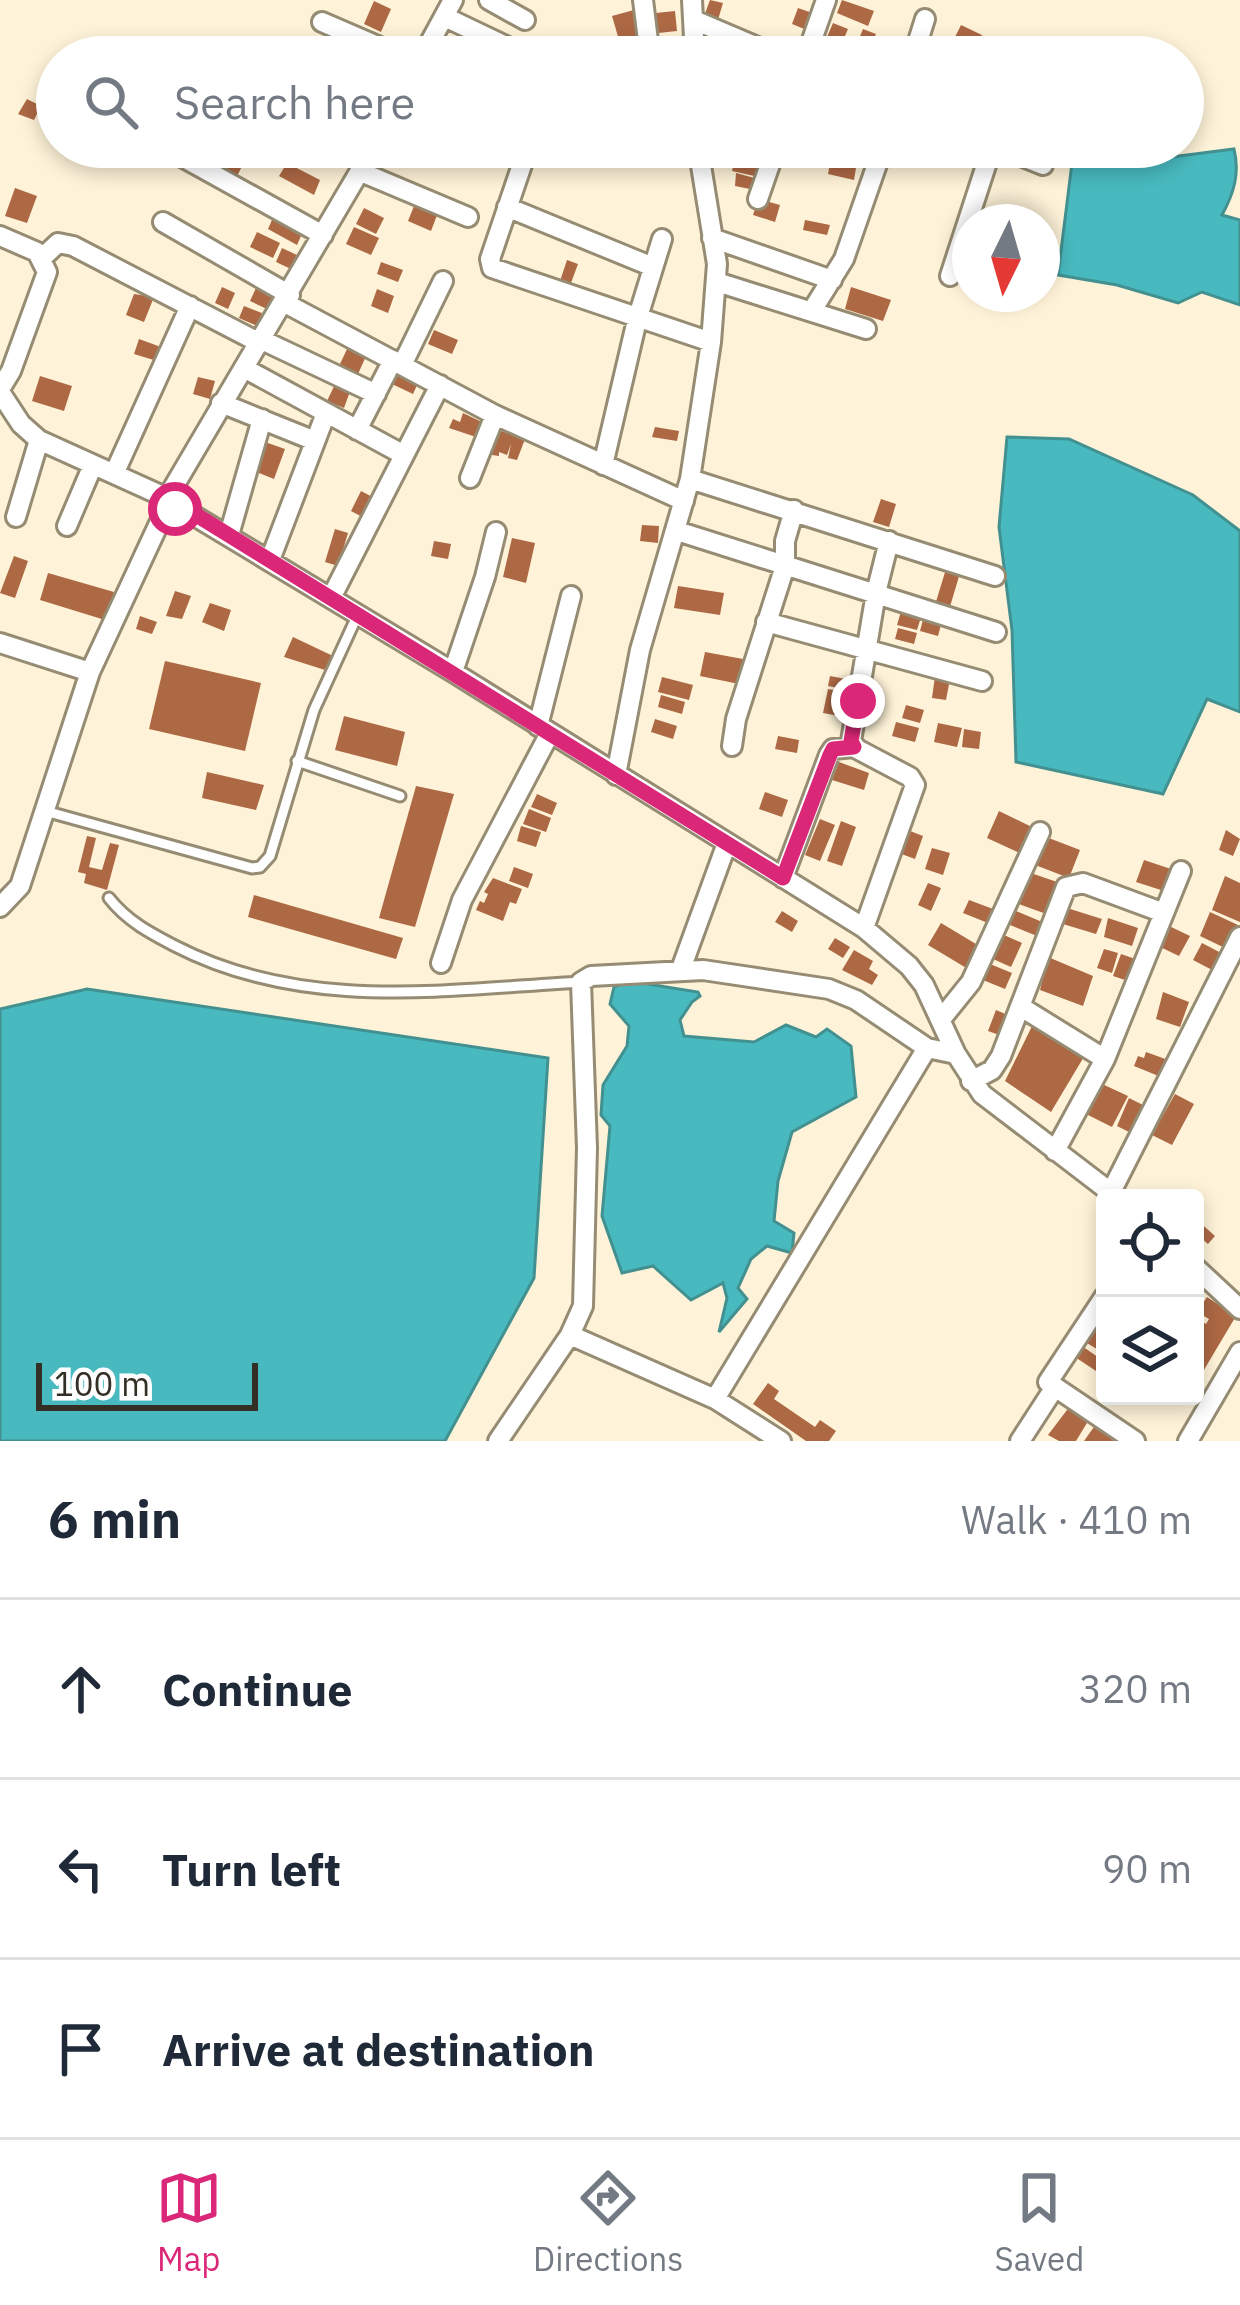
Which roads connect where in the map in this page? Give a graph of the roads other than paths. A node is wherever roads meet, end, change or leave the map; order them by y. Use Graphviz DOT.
graph roads {
  1 [pos="489,0"];
  2 [pos="643,0"];
  3 [pos="826,0"];
  4 [pos="449,8"];
  5 [pos="693,10"];
  6 [pos="525,20"];
  7 [pos="925,20"];
  8 [pos="322,22"];
  9 [pos="354,36"];
  10 [pos="434,36"];
  11 [pos="495,36"];
  12 [pos="647,36"];
  13 [pos="742,36"];
  14 [pos="813,36"];
  15 [pos="920,36"];
  16 [pos="202,168"];
  17 [pos="363,168"];
  18 [pos="521,168"];
  19 [pos="701,168"];
  20 [pos="769,168"];
  21 [pos="876,168"];
  22 [pos="988,168"];
  23 [pos="361,172"];
  24 [pos="758,199"];
  25 [pos="507,207"];
  26 [pos="468,217"];
  27 [pos="163,222"];
  28 [pos="323,235"];
  29 [pos="0,236"];
  30 [pos="712,238"];
  31 [pos="662,239"];
  32 [pos="42,258"];
  33 [pos="653,267"];
  34 [pos="950,276"];
  35 [pos="832,280"];
  36 [pos="443,281"];
  37 [pos="717,283"];
  38 [pos="288,299"];
  39 [pos="190,306"];
  40 [pos="813,309"];
  41 [pos="637,320"];
  42 [pos="866,329"];
  43 [pos="261,341"];
  44 [pos="711,342"];
  45 [pos="397,362"];
  46 [pos="244,368"];
  47 [pos="440,386"];
  48 [pos="0,391"];
  49 [pos="376,394"];
  50 [pos="221,403"];
  51 [pos="326,413"];
  52 [pos="495,415"];
  53 [pos="262,419"];
  54 [pos="357,430"];
  55 [pos="38,440"];
  56 [pos="315,441"];
  57 [pos="404,455"];
  58 [pos="92,465"];
  59 [pos="603,465"];
  60 [pos="115,474"];
  61 [pos="470,478"];
  62 [pos="690,479"];
  63 [pos="684,501"];
  64 [pos="171,503"];
  65 [pos="794,510"];
  66 [pos="16,517"];
  67 [pos="67,526"];
  68 [pos="677,531"];
  69 [pos="496,532"];
  70 [pos="229,535"];
  71 [pos="889,541"];
  72 [pos="271,560"];
  73 [pos="784,566"];
  74 [pos="995,576"];
  75 [pos="876,593"];
  76 [pos="571,596"];
  77 [pos="332,598"];
  78 [pos="358,614"];
  79 [pos="766,622"];
  80 [pos="996,632"];
  81 [pos="0,643"];
  82 [pos="866,651"];
  83 [pos="453,671"];
  84 [pos="90,672"];
  85 [pos="982,681"];
  86 [pos="544,730"];
  87 [pos="732,746"];
  88 [pos="854,747"];
  89 [pos="297,761"];
  90 [pos="616,775"];
  91 [pos="400,796"];
  92 [pos="45,811"];
  93 [pos="1040,832"];
  94 [pos="727,843"];
  95 [pos="1181,871"];
  96 [pos="783,878"];
  97 [pos="110,898"];
  98 [pos="0,907"];
  99 [pos="1164,914"];
  100 [pos="864,928"];
  101 [pos="1240,937"];
  102 [pos="441,963"];
  103 [pos="682,969"];
  104 [pos="581,982"];
  105 [pos="1022,1007"];
  106 [pos="942,1018"];
  107 [pos="928,1048"];
  108 [pos="956,1054"];
  109 [pos="1106,1059"];
  110 [pos="970,1081"];
  111 [pos="1055,1150"];
  112 [pos="1107,1189"];
  113 [pos="1118,1189"];
  114 [pos="1204,1275"];
  115 [pos="1104,1297"];
  116 [pos="1240,1309"];
  117 [pos="570,1334"];
  118 [pos="1240,1352"];
  119 [pos="1055,1387"];
  120 [pos="716,1399"];
  121 [pos="498,1441"];
  122 [pos="781,1441"];
  123 [pos="1020,1441"];
  124 [pos="1135,1441"];
  125 [pos="1188,1441"];
  1 -- 6 [label="street"];
  2 -- 12 [label="street"];
  3 -- 14 [label="street"];
  4 -- 10 [label="street"];
  4 -- 11 [label="street"];
  5 -- 13 [label="street"];
  7 -- 15 [label="street"];
  8 -- 9 [label="street"];
  16 -- 28 [label="street"];
  17 -- 23 [label="street"];
  18 -- 25 [label="street"];
  19 -- 30 [label="street"];
  20 -- 24 [label="street"];
  21 -- 35 [label="street"];
  22 -- 34 [label="street"];
  23 -- 26 [label="street"];
  23 -- 28 [label="street"];
  25 -- 33 [label="street"];
  25 -- 41 [label="street"];
  27 -- 38 [label="street"];
  28 -- 38 [label="street"];
  29 -- 32 [label="street"];
  30 -- 35 [label="street"];
  30 -- 37 [label="street"];
  31 -- 33 [label="street"];
  32 -- 39 [label="street"];
  32 -- 48 [label="street"];
  33 -- 41 [label="street"];
  35 -- 40 [label="street"];
  36 -- 45 [label="street"];
  37 -- 40 [label="street"];
  37 -- 44 [label="street"];
  38 -- 43 [label="street"];
  38 -- 45 [label="street"];
  39 -- 43 [label="street"];
  39 -- 60 [label="street"];
  40 -- 42 [label="street"];
  41 -- 44 [label="street"];
  41 -- 59 [label="street"];
  43 -- 46 [label="street"];
  43 -- 49 [label="street"];
  44 -- 62 [label="street"];
  45 -- 47 [label="street"];
  45 -- 49 [label="street"];
  46 -- 50 [label="street"];
  46 -- 51 [label="street"];
  47 -- 52 [label="street"];
  47 -- 57 [label="street"];
  48 -- 55 [label="street"];
  49 -- 54 [label="street"];
  50 -- 53 [label="street"];
  50 -- 64 [label="street"];
  51 -- 54 [label="street"];
  51 -- 56 [label="street"];
  52 -- 59 [label="street"];
  52 -- 61 [label="street"];
  53 -- 56 [label="street"];
  53 -- 70 [label="street"];
  54 -- 57 [label="street"];
  55 -- 58 [label="street"];
  55 -- 66 [label="street"];
  56 -- 72 [label="street"];
  57 -- 77 [label="street"];
  58 -- 60 [label="street"];
  58 -- 67 [label="street"];
  59 -- 63 [label="street"];
  60 -- 64 [label="street"];
  62 -- 63 [label="street"];
  62 -- 65 [label="street"];
  63 -- 68 [label="street"];
  64 -- 70 [label="street"];
  64 -- 84 [label="street"];
  65 -- 71 [label="street"];
  65 -- 73 [label="street"];
  68 -- 73 [label="street"];
  68 -- 90 [label="street"];
  69 -- 83 [label="street"];
  70 -- 72 [label="street"];
  71 -- 74 [label="street"];
  71 -- 75 [label="street"];
  72 -- 77 [label="street"];
  73 -- 75 [label="street"];
  73 -- 79 [label="street"];
  75 -- 80 [label="street"];
  75 -- 82 [label="street"];
  76 -- 86 [label="street"];
  77 -- 78 [label="street"];
  78 -- 83 [label="street"];
  78 -- 89 [label="lane"];
  79 -- 82 [label="street"];
  79 -- 87 [label="street"];
  81 -- 84 [label="street"];
  82 -- 85 [label="street"];
  82 -- 88 [label="street"];
  83 -- 86 [label="street"];
  84 -- 92 [label="street"];
  86 -- 90 [label="street"];
  86 -- 102 [label="street"];
  88 -- 96 [label="street"];
  88 -- 100 [label="street"];
  89 -- 91 [label="lane"];
  89 -- 92 [label="lane"];
  90 -- 94 [label="street"];
  92 -- 98 [label="street"];
  93 -- 106 [label="street"];
  94 -- 96 [label="street"];
  94 -- 103 [label="street"];
  95 -- 99 [label="street"];
  96 -- 100 [label="street"];
  97 -- 104 [label="lane"];
  99 -- 105 [label="street"];
  99 -- 109 [label="street"];
  100 -- 106 [label="street"];
  101 -- 113 [label="street"];
  103 -- 104 [label="street"];
  103 -- 107 [label="street"];
  104 -- 117 [label="street"];
  105 -- 109 [label="street"];
  105 -- 110 [label="street"];
  106 -- 108 [label="street"];
  107 -- 108 [label="street"];
  107 -- 120 [label="street"];
  108 -- 110 [label="street"];
  109 -- 111 [label="street"];
  110 -- 111 [label="street"];
  111 -- 112 [label="street"];
  114 -- 116 [label="street"];
  115 -- 119 [label="street"];
  117 -- 120 [label="street"];
  117 -- 121 [label="street"];
  118 -- 125 [label="street"];
  119 -- 123 [label="street"];
  119 -- 124 [label="street"];
  120 -- 122 [label="street"];
}
